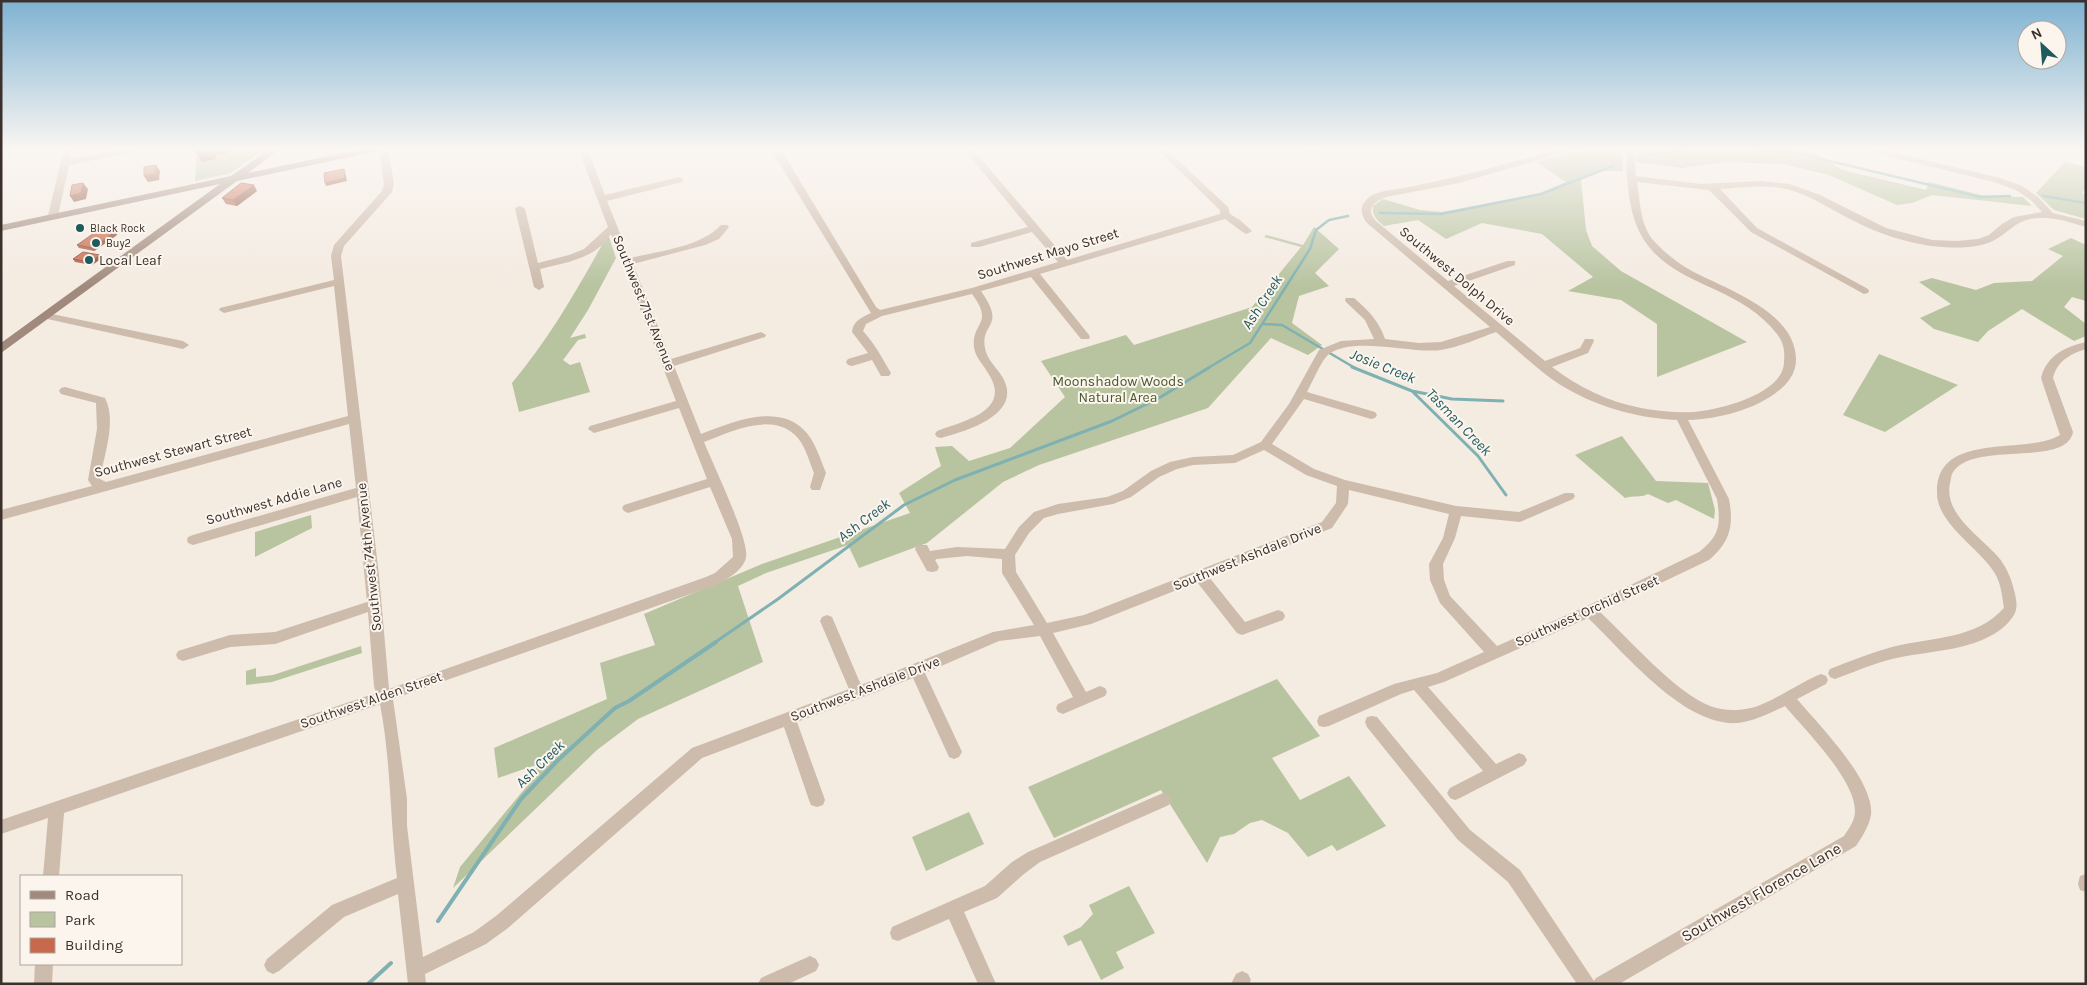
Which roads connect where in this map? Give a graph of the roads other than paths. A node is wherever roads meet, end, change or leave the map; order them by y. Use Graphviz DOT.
graph roads {
  1 [pos="58,194"];
  2 [pos="159,194"];
  3 [pos="213,194"];
  4 [pos="385,194"];
  5 [pos="600,194"];
  6 [pos="622,194"];
  7 [pos="802,194"];
  8 [pos="1006,194"];
  9 [pos="1209,194"];
  10 [pos="1387,194"];
  11 [pos="1634,194"];
  12 [pos="1719,194"];
  13 [pos="1808,194"];
  14 [pos="2028,194"];
  15 [pos="145,197"];
  16 [pos="602,199"];
  17 [pos="197,206"];
  18 [pos="520,209"];
  19 [pos="2049,214"];
  20 [pos="1225,215"];
  21 [pos="53,216"];
  22 [pos="2086,224"];
  23 [pos="724,227"];
  24 [pos="1,228"];
  25 [pos="613,228"];
  26 [pos="1035,228"];
  27 [pos="1247,231"];
  28 [pos="974,245"];
  29 [pos="627,262"];
  30 [pos="1511,262"];
  31 [pos="1064,263"];
  32 [pos="534,267"];
  33 [pos="1033,273"];
  34 [pos="338,282"];
  35 [pos="1446,284"];
  36 [pos="538,287"];
  37 [pos="975,290"];
  38 [pos="1864,291"];
  39 [pos="1350,300"];
  40 [pos="224,310"];
  41 [pos="878,314"];
  42 [pos="47,316"];
  43 [pos="1498,328"];
  44 [pos="761,335"];
  45 [pos="1085,337"];
  46 [pos="1589,341"];
  47 [pos="1380,342"];
  48 [pos="2086,345"];
  49 [pos="183,346"];
  50 [pos="1,349"];
  51 [pos="874,355"];
  52 [pos="852,362"];
  53 [pos="668,364"];
  54 [pos="1544,366"];
  55 [pos="885,373"];
  56 [pos="65,391"];
  57 [pos="1300,394"];
  58 [pos="682,404"];
  59 [pos="1371,414"];
  60 [pos="1681,417"];
  61 [pos="353,419"];
  62 [pos="594,429"];
  63 [pos="941,434"];
  64 [pos="696,440"];
  65 [pos="1265,445"];
  66 [pos="714,481"];
  67 [pos="1343,484"];
  68 [pos="104,486"];
  69 [pos="816,486"];
  70 [pos="362,491"];
  71 [pos="1569,496"];
  72 [pos="628,508"];
  73 [pos="1456,511"];
  74 [pos="1,515"];
  75 [pos="193,540"];
  76 [pos="1008,554"];
  77 [pos="927,558"];
  78 [pos="736,564"];
  79 [pos="1200,576"];
  80 [pos="374,605"];
  81 [pos="1590,610"];
  82 [pos="1278,616"];
  83 [pos="827,621"];
  84 [pos="1042,630"];
  85 [pos="1494,653"];
  86 [pos="183,655"];
  87 [pos="917,670"];
  88 [pos="1835,673"];
  89 [pos="1820,680"];
  90 [pos="1416,683"];
  91 [pos="857,692"];
  92 [pos="1100,692"];
  93 [pos="385,696"];
  94 [pos="1787,698"];
  95 [pos="1082,699"];
  96 [pos="1063,708"];
  97 [pos="788,718"];
  98 [pos="1324,722"];
  99 [pos="1372,722"];
  100 [pos="954,752"];
  101 [pos="1519,760"];
  102 [pos="1494,773"];
  103 [pos="1455,792"];
  104 [pos="817,800"];
  105 [pos="1163,800"];
  106 [pos="57,808"];
  107 [pos="1,827"];
  108 [pos="51,875"];
  109 [pos="405,883"];
  110 [pos="954,910"];
  111 [pos="898,933"];
  112 [pos="810,964"];
  113 [pos="44,965"];
  114 [pos="273,965"];
  115 [pos="416,976"];
  116 [pos="43,984"];
  117 [pos="768,984"];
  118 [pos="987,984"];
  119 [pos="1587,984"];
  120 [pos="1602,984"];
  1 -- 21 [label="street"];
  2 -- 15 [label="main road"];
  3 -- 17 [label="main road"];
  4 -- 34 [label="street, Southwest 74th Avenue"];
  5 -- 16 [label="street, Southwest 71st Avenue"];
  6 -- 16 [label="street"];
  7 -- 41 [label="street"];
  8 -- 26 [label="street"];
  9 -- 20 [label="street"];
  10 -- 35 [label="street, Southwest Dolph Drive"];
  11 -- 60 [label="street, Southwest Dolph Drive"];
  12 -- 38 [label="street"];
  13 -- 19 [label="street"];
  14 -- 19 [label="street"];
  15 -- 17 [label="main road"];
  15 -- 21 [label="main road"];
  16 -- 25 [label="street, Southwest 71st Avenue"];
  17 -- 42 [label="main road"];
  18 -- 32 [label="street"];
  19 -- 22 [label="street"];
  20 -- 27 [label="street"];
  20 -- 31 [label="street, Southwest Mayo Street"];
  21 -- 24 [label="main road"];
  23 -- 29 [label="street"];
  25 -- 29 [label="street, Southwest 71st Avenue"];
  25 -- 32 [label="street"];
  26 -- 28 [label="street"];
  26 -- 31 [label="street"];
  29 -- 53 [label="street, Southwest 71st Avenue"];
  30 -- 35 [label="street"];
  31 -- 33 [label="street, Southwest Mayo Street"];
  32 -- 36 [label="street"];
  33 -- 37 [label="street, Southwest Mayo Street"];
  33 -- 45 [label="street"];
  34 -- 40 [label="street"];
  34 -- 61 [label="street, Southwest 74th Avenue"];
  35 -- 43 [label="street, Southwest Dolph Drive"];
  37 -- 41 [label="street, Southwest Mayo Street"];
  37 -- 63 [label="street"];
  39 -- 47 [label="street"];
  41 -- 51 [label="street"];
  42 -- 49 [label="street"];
  42 -- 50 [label="main road"];
  43 -- 47 [label="street"];
  43 -- 54 [label="street, Southwest Dolph Drive"];
  44 -- 53 [label="street"];
  46 -- 54 [label="street"];
  47 -- 57 [label="street"];
  48 -- 88 [label="street"];
  51 -- 52 [label="street"];
  51 -- 55 [label="street"];
  53 -- 58 [label="street, Southwest 71st Avenue"];
  54 -- 60 [label="street, Southwest Dolph Drive"];
  56 -- 68 [label="street"];
  57 -- 59 [label="street"];
  57 -- 65 [label="street"];
  58 -- 62 [label="street"];
  58 -- 64 [label="street, Southwest 71st Avenue"];
  60 -- 81 [label="street, Southwest Orchid Street"];
  61 -- 68 [label="street, Southwest Stewart Street"];
  61 -- 70 [label="street, Southwest 74th Avenue"];
  64 -- 66 [label="street, Southwest 71st Avenue"];
  64 -- 69 [label="street"];
  65 -- 67 [label="street"];
  65 -- 76 [label="street"];
  66 -- 72 [label="street"];
  66 -- 78 [label="street, Southwest 71st Avenue"];
  67 -- 73 [label="street"];
  67 -- 79 [label="street, Southwest Ashdale Drive"];
  68 -- 74 [label="street, Southwest Stewart Street"];
  70 -- 75 [label="street, Southwest Addie Lane"];
  70 -- 80 [label="street, Southwest 74th Avenue"];
  71 -- 73 [label="street"];
  73 -- 85 [label="street"];
  76 -- 77 [label="street"];
  76 -- 84 [label="street"];
  78 -- 93 [label="street, Southwest Alden Street"];
  79 -- 82 [label="street"];
  79 -- 84 [label="street, Southwest Ashdale Drive"];
  80 -- 86 [label="street"];
  80 -- 93 [label="street, Southwest 74th Avenue"];
  81 -- 85 [label="street, Southwest Orchid Street"];
  81 -- 94 [label="street"];
  83 -- 91 [label="street"];
  84 -- 87 [label="street, Southwest Ashdale Drive"];
  84 -- 95 [label="street"];
  85 -- 90 [label="street, Southwest Orchid Street"];
  87 -- 91 [label="street, Southwest Ashdale Drive"];
  87 -- 100 [label="street"];
  89 -- 94 [label="street"];
  90 -- 98 [label="street, Southwest Orchid Street"];
  90 -- 102 [label="street"];
  91 -- 97 [label="street, Southwest Ashdale Drive"];
  92 -- 95 [label="street"];
  93 -- 106 [label="street, Southwest Alden Street"];
  93 -- 109 [label="street, Southwest 74th Avenue"];
  94 -- 120 [label="street, Southwest Florence Lane"];
  95 -- 96 [label="street"];
  97 -- 104 [label="street"];
  97 -- 115 [label="street, Southwest Ashdale Drive"];
  99 -- 119 [label="street"];
  101 -- 102 [label="street"];
  102 -- 103 [label="street"];
  105 -- 110 [label="street"];
  106 -- 107 [label="street, Southwest Alden Street"];
  106 -- 108 [label="street"];
  109 -- 114 [label="street"];
  109 -- 115 [label="street, Southwest 74th Avenue"];
  110 -- 111 [label="street"];
  110 -- 118 [label="street"];
  112 -- 117 [label="street"];
  113 -- 116 [label="street"];
}
